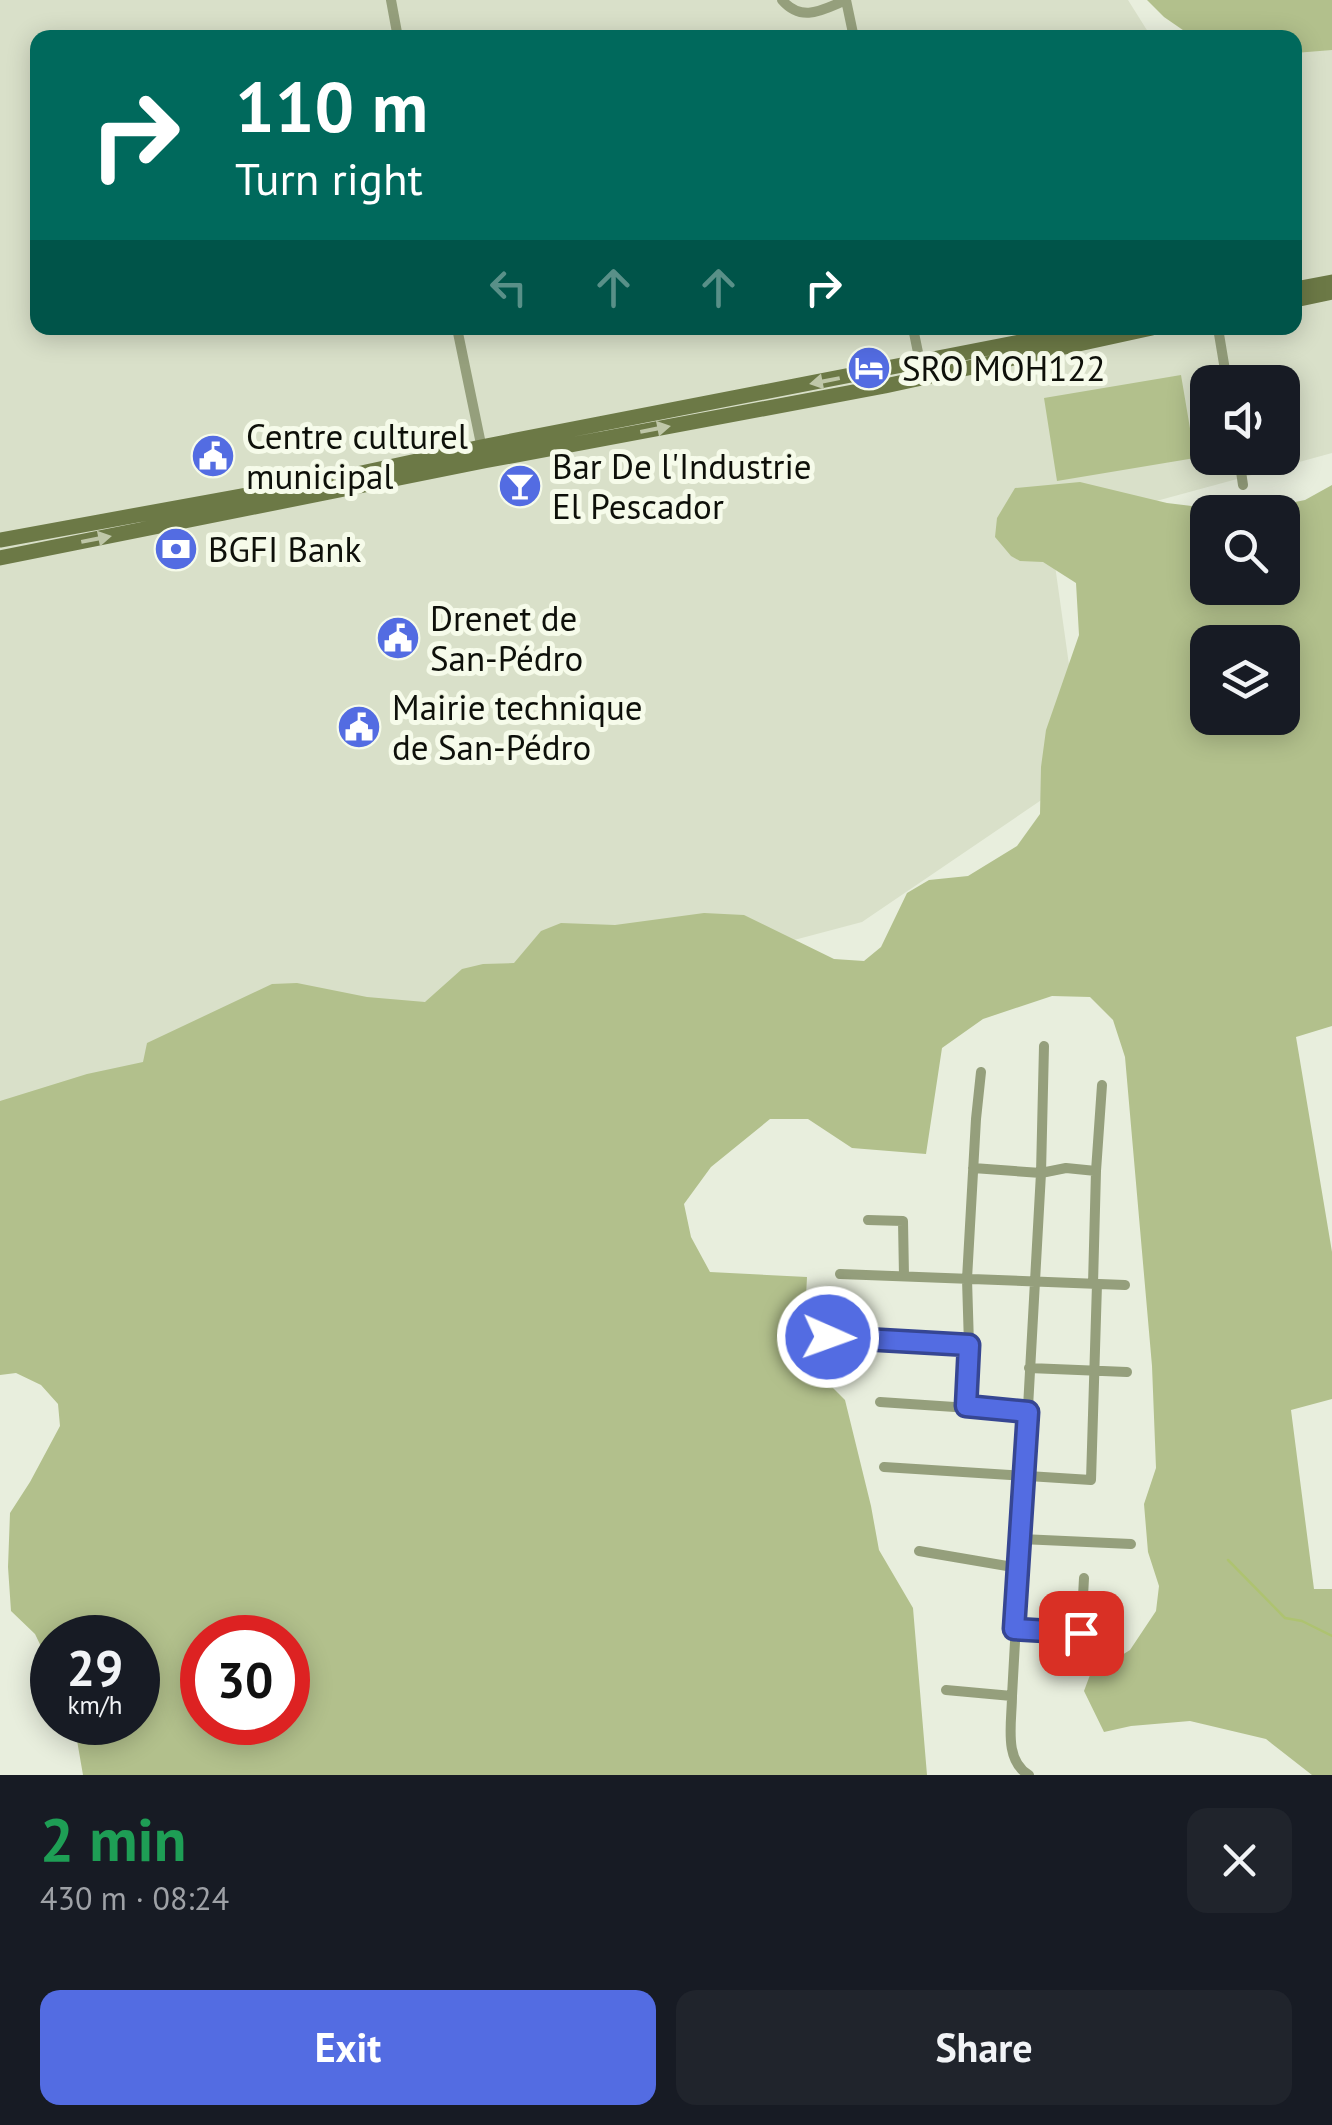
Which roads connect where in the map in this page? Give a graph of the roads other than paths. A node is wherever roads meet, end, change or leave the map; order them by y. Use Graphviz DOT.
graph roads {
  1 [pos="391,0"];
  2 [pos="782,0"];
  3 [pos="846,0"];
  4 [pos="397,30"];
  5 [pos="852,30"];
  6 [pos="1332,282"];
  7 [pos="1302,288"];
  8 [pos="1332,292"];
  9 [pos="1302,298"];
  10 [pos="458,335"];
  11 [pos="914,335"];
  12 [pos="1063,335"];
  13 [pos="1113,335"];
  14 [pos="1219,335"];
  15 [pos="1224,365"];
  16 [pos="921,369"];
  17 [pos="483,454"];
  18 [pos="1241,475"];
  19 [pos="1243,486"];
  20 [pos="0,540"];
  21 [pos="0,558"];
  22 [pos="1044,1046"];
  23 [pos="982,1072"];
  24 [pos="1102,1084"];
  25 [pos="973,1168"];
  26 [pos="1096,1171"];
  27 [pos="1040,1173"];
  28 [pos="868,1220"];
  29 [pos="840,1274"];
  30 [pos="904,1276"];
  31 [pos="967,1279"];
  32 [pos="1035,1282"];
  33 [pos="1095,1284"];
  34 [pos="1126,1285"];
  35 [pos="828,1337"];
  36 [pos="969,1345"];
  37 [pos="1029,1368"];
  38 [pos="1094,1370"];
  39 [pos="1126,1372"];
  40 [pos="880,1402"];
  41 [pos="966,1406"];
  42 [pos="1028,1412"];
  43 [pos="884,1467"];
  44 [pos="1024,1475"];
  45 [pos="1021,1539"];
  46 [pos="1131,1544"];
  47 [pos="918,1551"];
  48 [pos="1019,1568"];
  49 [pos="1084,1578"];
  50 [pos="1014,1629"];
  51 [pos="1081,1633"];
  52 [pos="1094,1634"];
  53 [pos="1079,1670"];
  54 [pos="946,1690"];
  55 [pos="1012,1696"];
  56 [pos="1029,1775"];
  1 -- 4 [label="street"];
  2 -- 3 [label="street"];
  3 -- 5 [label="street"];
  6 -- 7 [label="main road"];
  8 -- 9 [label="main road"];
  10 -- 17 [label="street"];
  11 -- 16 [label="street"];
  12 -- 16 [label="main road"];
  13 -- 16 [label="main road"];
  14 -- 15 [label="street"];
  16 -- 17 [label="main road"];
  17 -- 20 [label="main road"];
  21 -- 17 [label="main road, one-way"];
  18 -- 19 [label="street"];
  22 -- 27 [label="street"];
  23 -- 25 [label="street"];
  24 -- 26 [label="street"];
  25 -- 27 [label="street"];
  25 -- 31 [label="street"];
  26 -- 27 [label="street"];
  26 -- 33 [label="street"];
  27 -- 32 [label="street"];
  28 -- 30 [label="street"];
  29 -- 30 [label="street"];
  30 -- 31 [label="street"];
  31 -- 32 [label="street"];
  31 -- 36 [label="street"];
  32 -- 33 [label="street"];
  32 -- 37 [label="street"];
  33 -- 34 [label="street"];
  33 -- 38 [label="street"];
  35 -- 36 [label="street"];
  36 -- 41 [label="street"];
  37 -- 38 [label="street"];
  37 -- 42 [label="street"];
  38 -- 39 [label="street"];
  38 -- 44 [label="street"];
  40 -- 41 [label="street"];
  41 -- 42 [label="street"];
  42 -- 44 [label="street"];
  43 -- 44 [label="street"];
  44 -- 45 [label="street"];
  45 -- 46 [label="street"];
  45 -- 48 [label="street"];
  47 -- 48 [label="street"];
  48 -- 50 [label="street"];
  49 -- 51 [label="street"];
  50 -- 51 [label="street"];
  50 -- 55 [label="street"];
  51 -- 52 [label="street"];
  51 -- 53 [label="street"];
  54 -- 55 [label="street"];
  55 -- 56 [label="street"];
}
